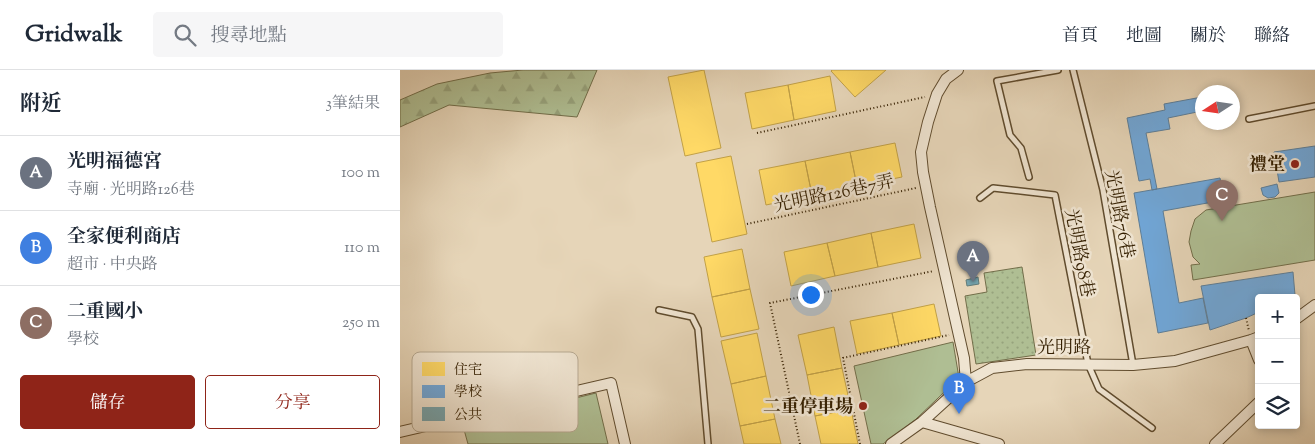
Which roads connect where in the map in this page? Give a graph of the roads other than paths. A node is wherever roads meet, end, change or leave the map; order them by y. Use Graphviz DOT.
graph roads {
  1 [pos="958,70"];
  2 [pos="1058,70"];
  3 [pos="1073,70"];
  4 [pos="1315,106"];
  5 [pos="1249,119"];
  6 [pos="1029,177"];
  7 [pos="980,198"];
  8 [pos="1315,305"];
  9 [pos="659,310"];
  10 [pos="1300,316"];
  11 [pos="1255,339"];
  12 [pos="1088,364"];
  13 [pos="1134,365"];
  14 [pos="966,382"];
  15 [pos="578,391"];
  16 [pos="1255,406"];
  17 [pos="922,422"];
  18 [pos="1152,428"];
  19 [pos="625,444"];
  20 [pos="708,444"];
  21 [pos="891,444"];
  22 [pos="999,444"];
  23 [pos="1215,444"];
  1 -- 14 [label="street"];
  2 -- 6 [label="lane"];
  3 -- 13 [label="lane, 光明路76巷"];
  4 -- 5 [label="lane"];
  7 -- 12 [label="lane, 光明路98巷"];
  8 -- 10 [label="street"];
  9 -- 20 [label="lane"];
  11 -- 13 [label="street, 光明路"];
  12 -- 13 [label="street, 光明路"];
  12 -- 14 [label="street, 光明路"];
  12 -- 18 [label="lane"];
  14 -- 17 [label="street, 光明路"];
  15 -- 19 [label="street"];
  16 -- 23 [label="street"];
  17 -- 21 [label="street, 光明路"];
  17 -- 22 [label="street"];
}
